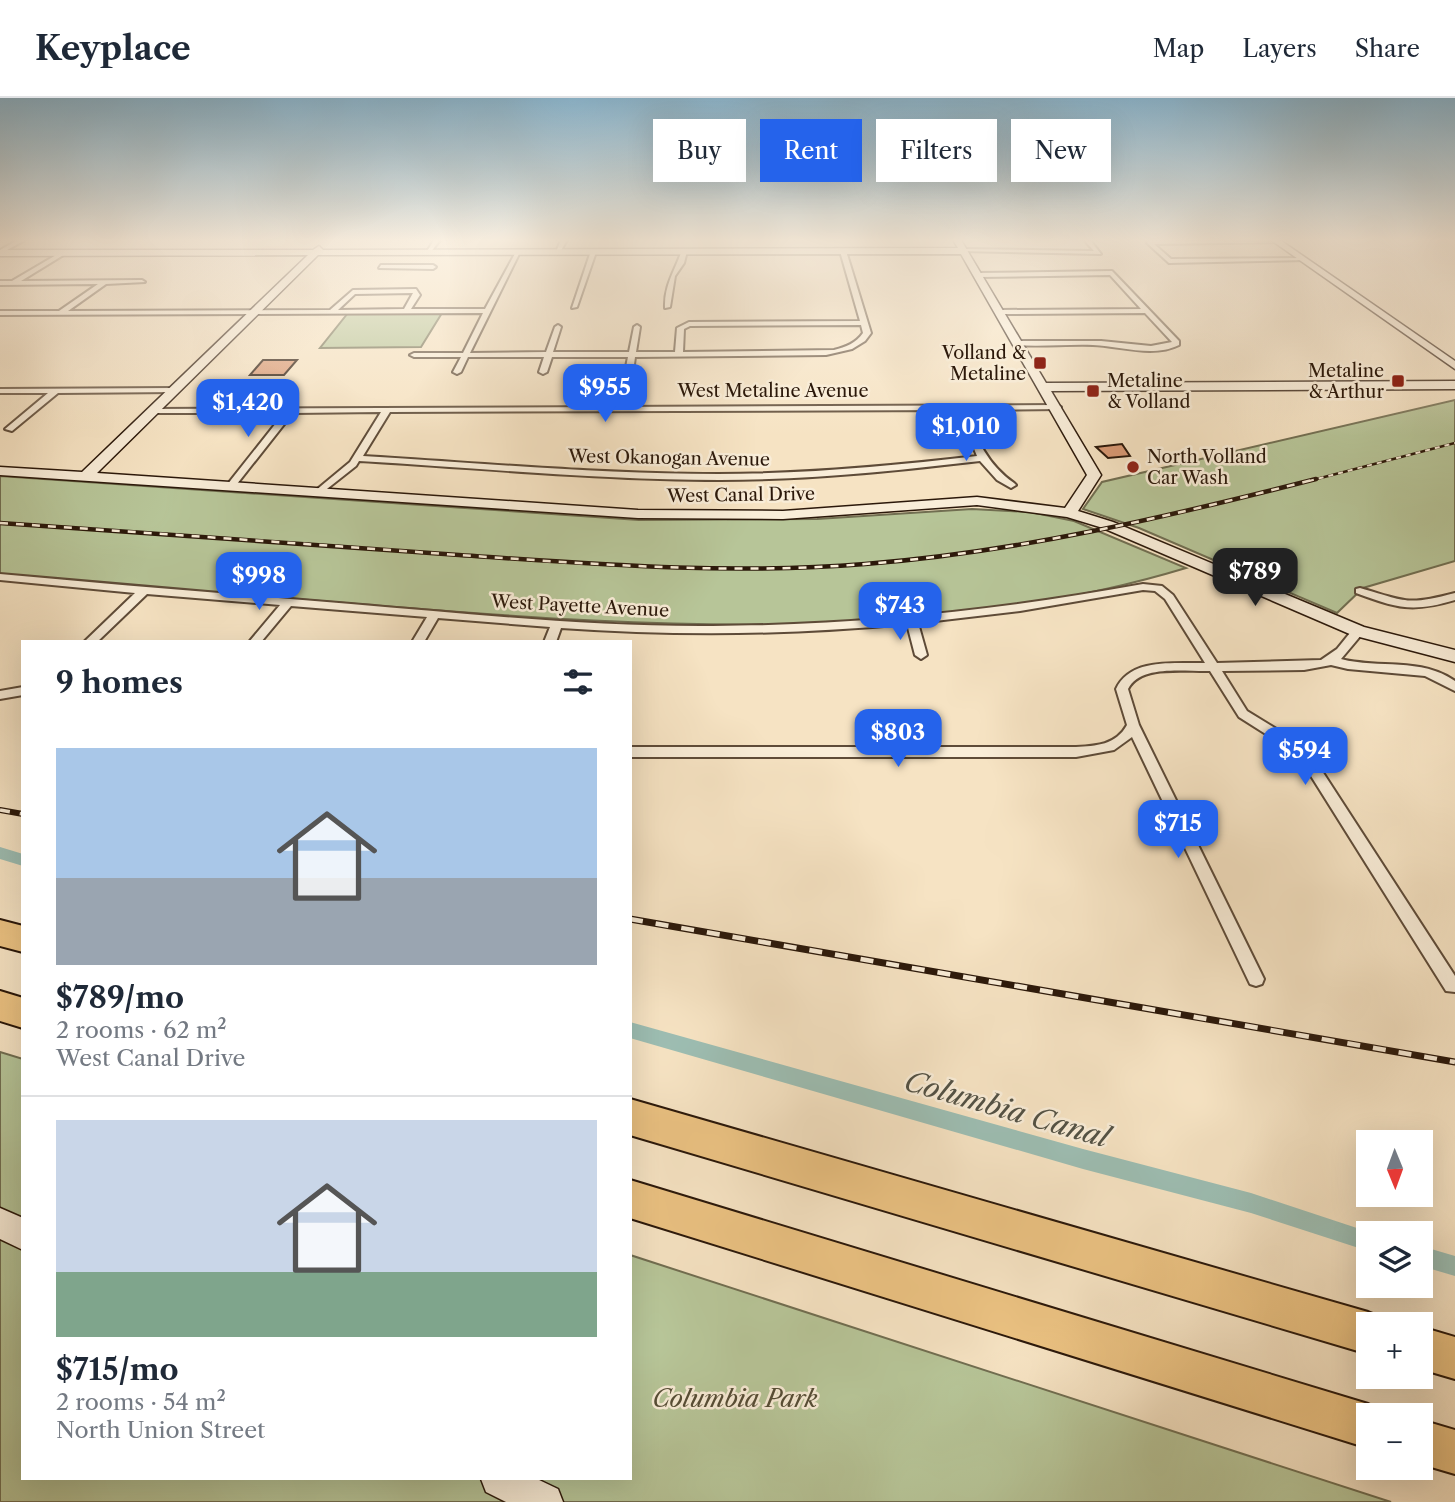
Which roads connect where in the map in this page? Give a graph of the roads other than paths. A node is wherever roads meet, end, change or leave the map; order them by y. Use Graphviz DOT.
graph roads {
  1 [pos="71,306"];
  2 [pos="261,306"];
  3 [pos="338,306"];
  4 [pos="410,306"];
  5 [pos="491,306"];
  6 [pos="859,306"];
  7 [pos="996,306"];
  8 [pos="1055,306"];
  9 [pos="1141,306"];
  10 [pos="1369,306"];
  11 [pos="332,311"];
  12 [pos="406,311"];
  13 [pos="488,311"];
  14 [pos="61,312"];
  15 [pos="254,312"];
  16 [pos="1000,312"];
  17 [pos="1060,312"];
  18 [pos="1147,312"];
  19 [pos="0,313"];
  20 [pos="864,323"];
  21 [pos="558,327"];
  22 [pos="637,327"];
  23 [pos="1019,343"];
  24 [pos="549,354"];
  25 [pos="632,354"];
  26 [pos="679,354"];
  27 [pos="414,355"];
  28 [pos="465,355"];
  29 [pos="1455,366"];
  30 [pos="457,372"];
  31 [pos="543,372"];
  32 [pos="629,372"];
  33 [pos="1455,385"];
  34 [pos="1045,387"];
  35 [pos="57,390"];
  36 [pos="174,390"];
  37 [pos="0,391"];
  38 [pos="1057,407"];
  39 [pos="961,408"];
  40 [pos="387,410"];
  41 [pos="152,411"];
  42 [pos="290,411"];
  43 [pos="9,429"];
  44 [pos="357,458"];
  45 [pos="980,458"];
  46 [pos="876,460"];
  47 [pos="773,461"];
  48 [pos="882,469"];
  49 [pos="0,471"];
  50 [pos="776,476"];
  51 [pos="85,477"];
  52 [pos="1012,485"];
  53 [pos="230,487"];
  54 [pos="318,493"];
  55 [pos="1069,513"];
  56 [pos="1,578"];
  57 [pos="144,590"];
  58 [pos="1360,591"];
  59 [pos="1455,596"];
  60 [pos="288,602"];
  61 [pos="435,614"];
  62 [pos="912,621"];
  63 [pos="556,624"];
  64 [pos="1358,631"];
  65 [pos="92,640"];
  66 [pos="257,640"];
  67 [pos="419,640"];
  68 [pos="551,640"];
  69 [pos="920,655"];
  70 [pos="1455,656"];
  71 [pos="1332,661"];
  72 [pos="1213,666"];
  73 [pos="1455,687"];
  74 [pos="21,691"];
  75 [pos="0,695"];
  76 [pos="1133,725"];
  77 [pos="632,752"];
  78 [pos="0,933"];
  79 [pos="21,938"];
  80 [pos="1256,979"];
  81 [pos="1452,986"];
  82 [pos="0,1006"];
  83 [pos="21,1012"];
  84 [pos="632,1118"];
  85 [pos="632,1200"];
  86 [pos="0,1223"];
  87 [pos="21,1234"];
  88 [pos="1356,1329"];
  89 [pos="1433,1352"];
  90 [pos="1455,1358"];
  91 [pos="1356,1422"];
  92 [pos="1433,1446"];
  93 [pos="1455,1452"];
  94 [pos="501,1480"];
  95 [pos="545,1502"];
  1 -- 14 [label="street"];
  2 -- 15 [label="street"];
  3 -- 11 [label="street"];
  4 -- 12 [label="street"];
  5 -- 13 [label="street"];
  6 -- 20 [label="street"];
  7 -- 16 [label="street"];
  8 -- 17 [label="street"];
  9 -- 18 [label="street"];
  10 -- 29 [label="street"];
  11 -- 12 [label="street"];
  11 -- 15 [label="street"];
  12 -- 13 [label="street"];
  13 -- 28 [label="street"];
  14 -- 15 [label="street"];
  14 -- 19 [label="street"];
  15 -- 36 [label="street"];
  16 -- 17 [label="street"];
  16 -- 23 [label="street"];
  17 -- 18 [label="street"];
  18 -- 23 [label="street"];
  20 -- 26 [label="street"];
  20 -- 26 [label="street"];
  21 -- 24 [label="street"];
  22 -- 25 [label="street"];
  23 -- 34 [label="street"];
  24 -- 25 [label="street"];
  24 -- 28 [label="street"];
  24 -- 31 [label="street"];
  25 -- 26 [label="street"];
  25 -- 32 [label="street"];
  27 -- 28 [label="street"];
  28 -- 30 [label="street"];
  33 -- 34 [label="street"];
  34 -- 38 [label="street"];
  35 -- 36 [label="street"];
  35 -- 37 [label="street"];
  35 -- 43 [label="street"];
  36 -- 41 [label="street"];
  38 -- 39 [label="street, West Metaline Avenue"];
  38 -- 55 [label="street"];
  39 -- 40 [label="street, West Metaline Avenue"];
  39 -- 45 [label="street"];
  40 -- 42 [label="street, West Metaline Avenue"];
  40 -- 44 [label="street"];
  41 -- 42 [label="street, West Metaline Avenue"];
  41 -- 51 [label="street"];
  42 -- 53 [label="street"];
  44 -- 50 [label="street, West Okanogan Avenue"];
  44 -- 54 [label="street"];
  45 -- 48 [label="street, West Okanogan Avenue"];
  45 -- 52 [label="street"];
  46 -- 48 [label="street"];
  47 -- 50 [label="street"];
  48 -- 50 [label="street, West Okanogan Avenue"];
  49 -- 51 [label="street, West Canal Drive"];
  51 -- 53 [label="street, West Canal Drive"];
  53 -- 54 [label="street, West Canal Drive"];
  54 -- 55 [label="street, West Canal Drive"];
  55 -- 64 [label="street, West Canal Drive"];
  56 -- 57 [label="street, West Payette Avenue"];
  57 -- 60 [label="street, West Payette Avenue"];
  57 -- 65 [label="street"];
  58 -- 59 [label="street"];
  60 -- 61 [label="street, West Payette Avenue"];
  60 -- 66 [label="street"];
  61 -- 63 [label="street, West Payette Avenue"];
  61 -- 67 [label="street"];
  62 -- 63 [label="street, West Payette Avenue"];
  62 -- 69 [label="street"];
  62 -- 72 [label="street, West Payette Avenue"];
  63 -- 68 [label="street"];
  64 -- 70 [label="street, West Canal Drive"];
  64 -- 71 [label="street"];
  71 -- 72 [label="street"];
  71 -- 73 [label="street"];
  72 -- 76 [label="street"];
  72 -- 81 [label="street"];
  74 -- 75 [label="street"];
  76 -- 77 [label="street"];
  76 -- 80 [label="street"];
  78 -- 79 [label="highway"];
  82 -- 83 [label="highway"];
  84 -- 88 [label="highway"];
  85 -- 91 [label="highway"];
  86 -- 87 [label="street"];
  89 -- 90 [label="highway"];
  92 -- 93 [label="highway"];
  94 -- 95 [label="street"];
}
